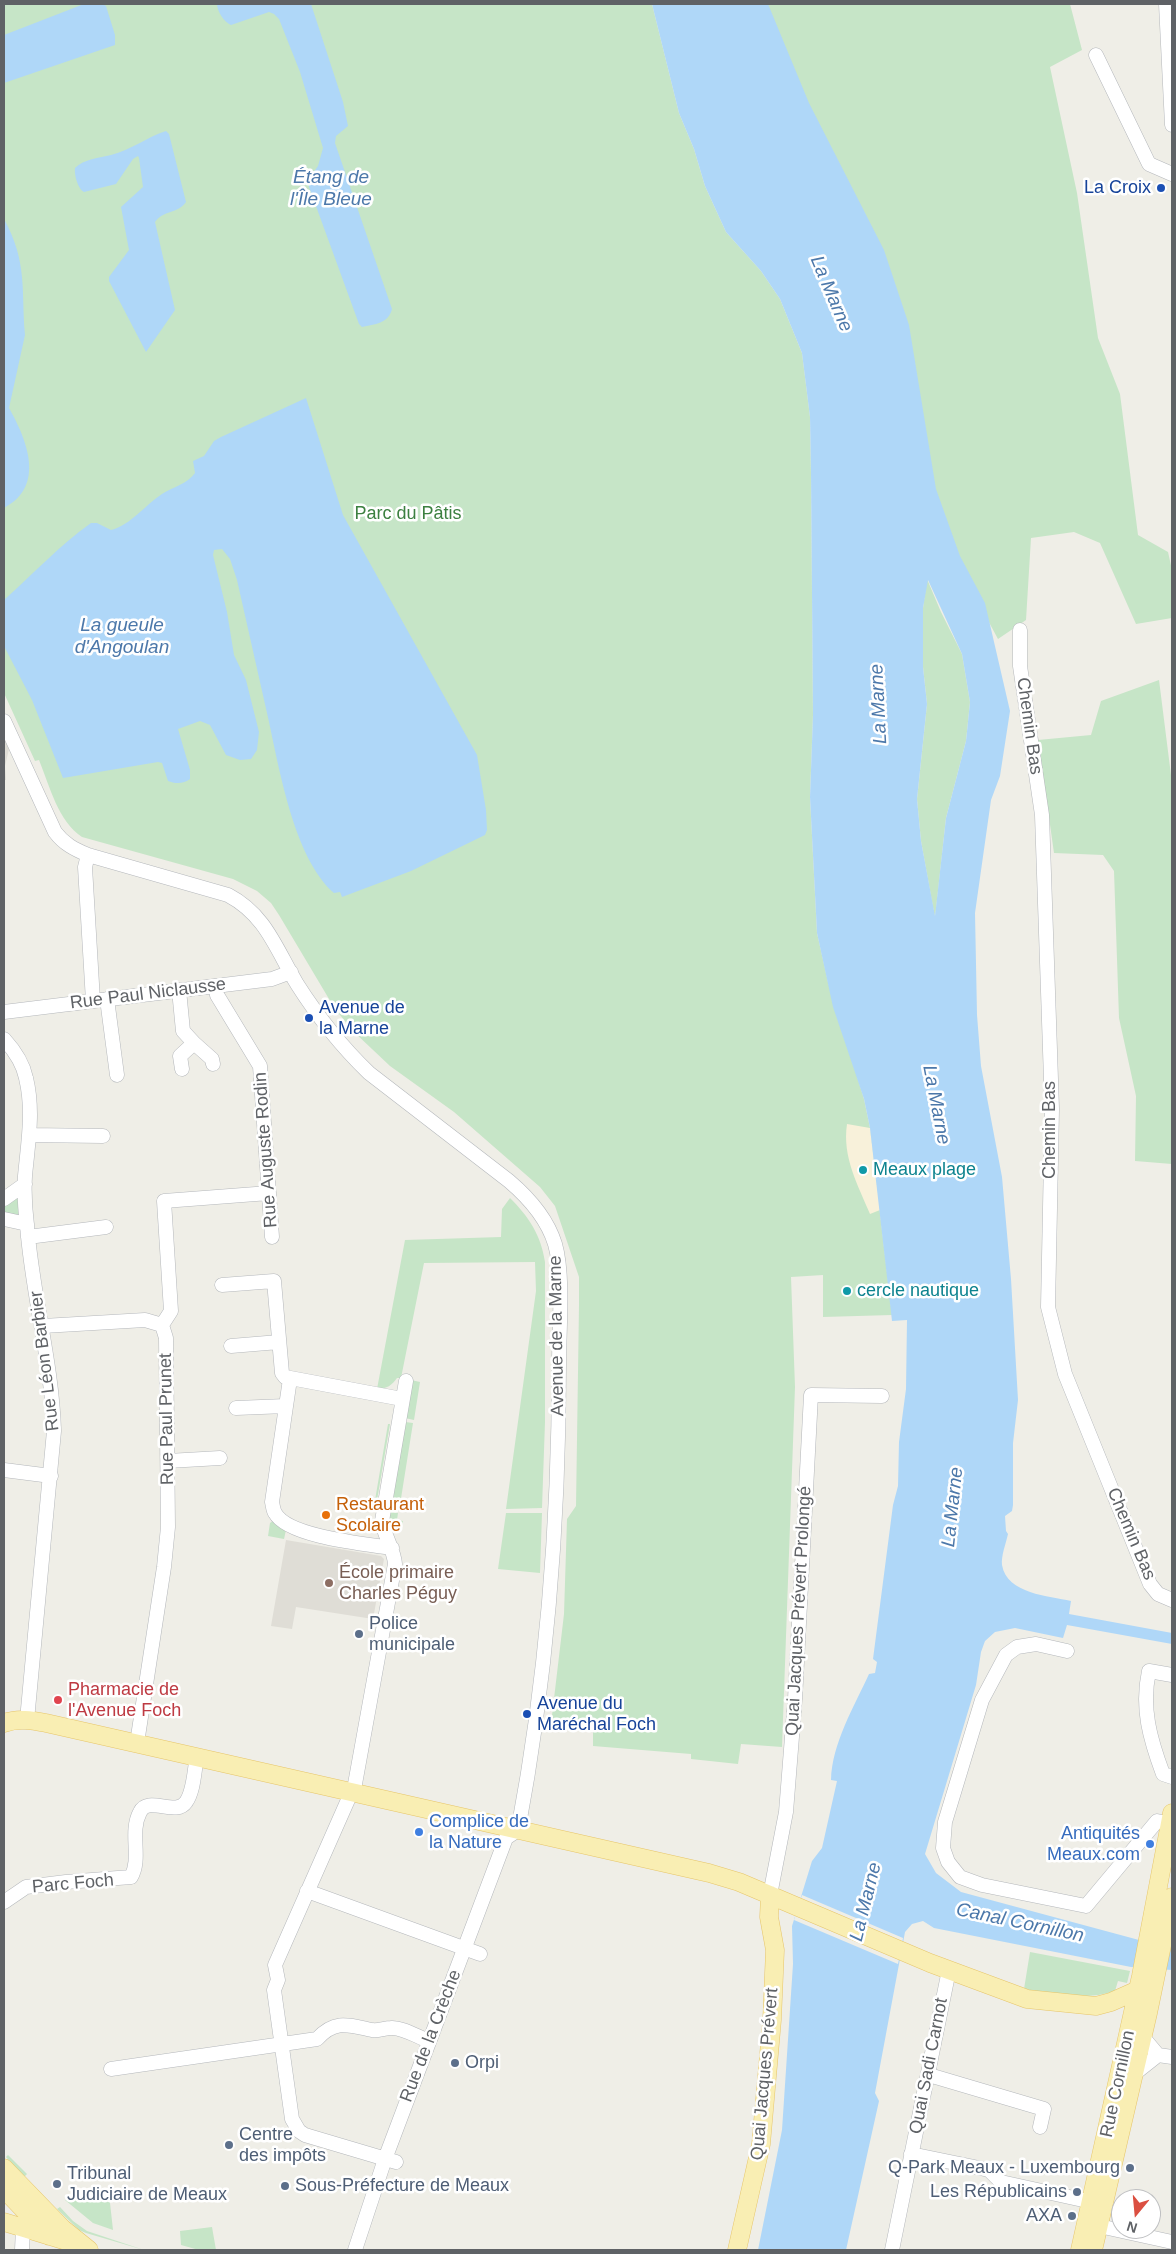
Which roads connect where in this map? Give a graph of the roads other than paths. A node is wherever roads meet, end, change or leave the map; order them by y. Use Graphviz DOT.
graph roads {
  1 [pos="1166,4"];
  2 [pos="1096,55"];
  3 [pos="1171,96"];
  4 [pos="1172,125"];
  5 [pos="1172,174"];
  6 [pos="1020,630"];
  7 [pos="4,721"];
  8 [pos="88,854"];
  9 [pos="290,972"];
  10 [pos="215,986"];
  11 [pos="179,990"];
  12 [pos="107,1000"];
  13 [pos="93,1001"];
  14 [pos="4,1012"];
  15 [pos="4,1039"];
  16 [pos="194,1043"];
  17 [pos="213,1064"];
  18 [pos="182,1069"];
  19 [pos="117,1075"];
  20 [pos="29,1135"];
  21 [pos="103,1136"];
  22 [pos="25,1184"];
  23 [pos="269,1193"];
  24 [pos="4,1199"];
  25 [pos="4,1219"];
  26 [pos="106,1227"];
  27 [pos="27,1230"];
  28 [pos="272,1237"];
  29 [pos="222,1285"];
  30 [pos="162,1325"];
  31 [pos="42,1326"];
  32 [pos="279,1342"];
  33 [pos="231,1346"];
  34 [pos="290,1379"];
  35 [pos="406,1382"];
  36 [pos="882,1396"];
  37 [pos="402,1398"];
  38 [pos="286,1406"];
  39 [pos="236,1408"];
  40 [pos="220,1458"];
  41 [pos="168,1461"];
  42 [pos="4,1470"];
  43 [pos="51,1476"];
  44 [pos="392,1548"];
  45 [pos="1172,1600"];
  46 [pos="1067,1651"];
  47 [pos="1172,1675"];
  48 [pos="12,1719"];
  49 [pos="137,1744"];
  50 [pos="197,1757"];
  51 [pos="1172,1777"];
  52 [pos="351,1792"];
  53 [pos="1172,1820"];
  54 [pos="518,1830"];
  55 [pos="307,1891"];
  56 [pos="770,1895"];
  57 [pos="1172,1897"];
  58 [pos="4,1902"];
  59 [pos="1157,1930"];
  60 [pos="473,1952"];
  61 [pos="949,1970"];
  62 [pos="1145,1981"];
  63 [pos="1096,2006"];
  64 [pos="1131,2020"];
  65 [pos="1142,2036"];
  66 [pos="429,2041"];
  67 [pos="282,2045"];
  68 [pos="1165,2056"];
  69 [pos="111,2069"];
  70 [pos="1134,2074"];
  71 [pos="929,2075"];
  72 [pos="1040,2127"];
  73 [pos="911,2154"];
  74 [pos="391,2160"];
  75 [pos="4,2168"];
  76 [pos="4,2188"];
  77 [pos="1092,2202"];
  78 [pos="4,2214"];
  79 [pos="4,2222"];
  80 [pos="1099,2226"];
  81 [pos="23,2228"];
  82 [pos="50,2236"];
  83 [pos="1172,2242"];
  84 [pos="84,2249"];
  85 [pos="22,2250"];
  86 [pos="355,2250"];
  87 [pos="737,2250"];
  88 [pos="892,2250"];
  89 [pos="1080,2250"];
  90 [pos="1093,2250"];
  1 -- 3 [label="street"];
  2 -- 5 [label="street"];
  3 -- 4 [label="street"];
  6 -- 45 [label="street, Chemin Bas"];
  7 -- 8 [label="street, Avenue de la Marne"];
  8 -- 9 [label="street, Avenue de la Marne"];
  8 -- 13 [label="street"];
  9 -- 10 [label="street, Rue Paul Niclausse"];
  9 -- 54 [label="street, Avenue de la Marne"];
  10 -- 11 [label="street, Rue Paul Niclausse"];
  10 -- 23 [label="street, Rue Auguste Rodin"];
  11 -- 12 [label="street, Rue Paul Niclausse"];
  11 -- 16 [label="street"];
  12 -- 13 [label="street, Rue Paul Niclausse"];
  12 -- 19 [label="street"];
  13 -- 14 [label="street, Rue Paul Niclausse"];
  15 -- 20 [label="street, Rue Léon Barbier"];
  16 -- 17 [label="street"];
  16 -- 18 [label="street"];
  20 -- 21 [label="street"];
  20 -- 22 [label="street, Rue Léon Barbier"];
  22 -- 24 [label="street"];
  22 -- 27 [label="street, Rue Léon Barbier"];
  23 -- 28 [label="street, Rue Auguste Rodin"];
  23 -- 30 [label="street"];
  25 -- 27 [label="street"];
  26 -- 27 [label="street"];
  27 -- 31 [label="street, Rue Léon Barbier"];
  29 -- 32 [label="street"];
  30 -- 31 [label="street"];
  30 -- 41 [label="street, Rue Paul Prunet"];
  31 -- 43 [label="street, Rue Léon Barbier"];
  32 -- 33 [label="street"];
  32 -- 34 [label="street"];
  34 -- 37 [label="street"];
  34 -- 38 [label="street"];
  35 -- 37 [label="street"];
  36 -- 56 [label="street, Quai Jacques Prévert Prolongé"];
  37 -- 44 [label="street"];
  38 -- 39 [label="street"];
  38 -- 44 [label="street"];
  40 -- 41 [label="street"];
  41 -- 49 [label="street, Rue Paul Prunet"];
  42 -- 43 [label="street"];
  43 -- 48 [label="street, Rue Léon Barbier"];
  44 -- 52 [label="street"];
  46 -- 53 [label="street"];
  47 -- 51 [label="street"];
  48 -- 49 [label="main road"];
  49 -- 50 [label="main road"];
  50 -- 52 [label="main road"];
  50 -- 58 [label="street, Parc Foch"];
  52 -- 54 [label="main road"];
  52 -- 55 [label="street"];
  53 -- 59 [label="main road"];
  54 -- 56 [label="main road"];
  54 -- 60 [label="street, Rue de la Crèche"];
  55 -- 60 [label="street"];
  55 -- 67 [label="street"];
  56 -- 61 [label="main road"];
  56 -- 87 [label="main road, Quai Jacques Prévert"];
  57 -- 59 [label="main road"];
  59 -- 62 [label="main road"];
  60 -- 66 [label="street, Rue de la Crèche"];
  61 -- 63 [label="main road"];
  61 -- 71 [label="street, Quai Sadi Carnot"];
  62 -- 63 [label="main road"];
  62 -- 64 [label="main road, Rue Cornillon"];
  62 -- 65 [label="main road, Rue Cornillon"];
  63 -- 64 [label="main road"];
  64 -- 70 [label="street"];
  64 -- 77 [label="main road, Rue Cornillon"];
  65 -- 68 [label="street"];
  65 -- 70 [label="main road, Rue Cornillon"];
  66 -- 67 [label="street"];
  66 -- 74 [label="street, Rue de la Crèche"];
  67 -- 69 [label="street"];
  67 -- 74 [label="street"];
  68 -- 70 [label="street"];
  70 -- 80 [label="main road, Rue Cornillon"];
  71 -- 72 [label="street"];
  71 -- 73 [label="street, Quai Sadi Carnot"];
  73 -- 77 [label="street"];
  73 -- 88 [label="street, Quai Sadi Carnot"];
  74 -- 86 [label="street, Rue de la Crèche"];
  75 -- 84 [label="main road"];
  76 -- 82 [label="main road"];
  77 -- 89 [label="main road, Rue Cornillon"];
  78 -- 82 [label="main road"];
  79 -- 81 [label="main road"];
  80 -- 83 [label="street"];
  80 -- 90 [label="main road, Rue Cornillon"];
  81 -- 82 [label="main road"];
  81 -- 85 [label="street"];
  82 -- 84 [label="main road"];
}
